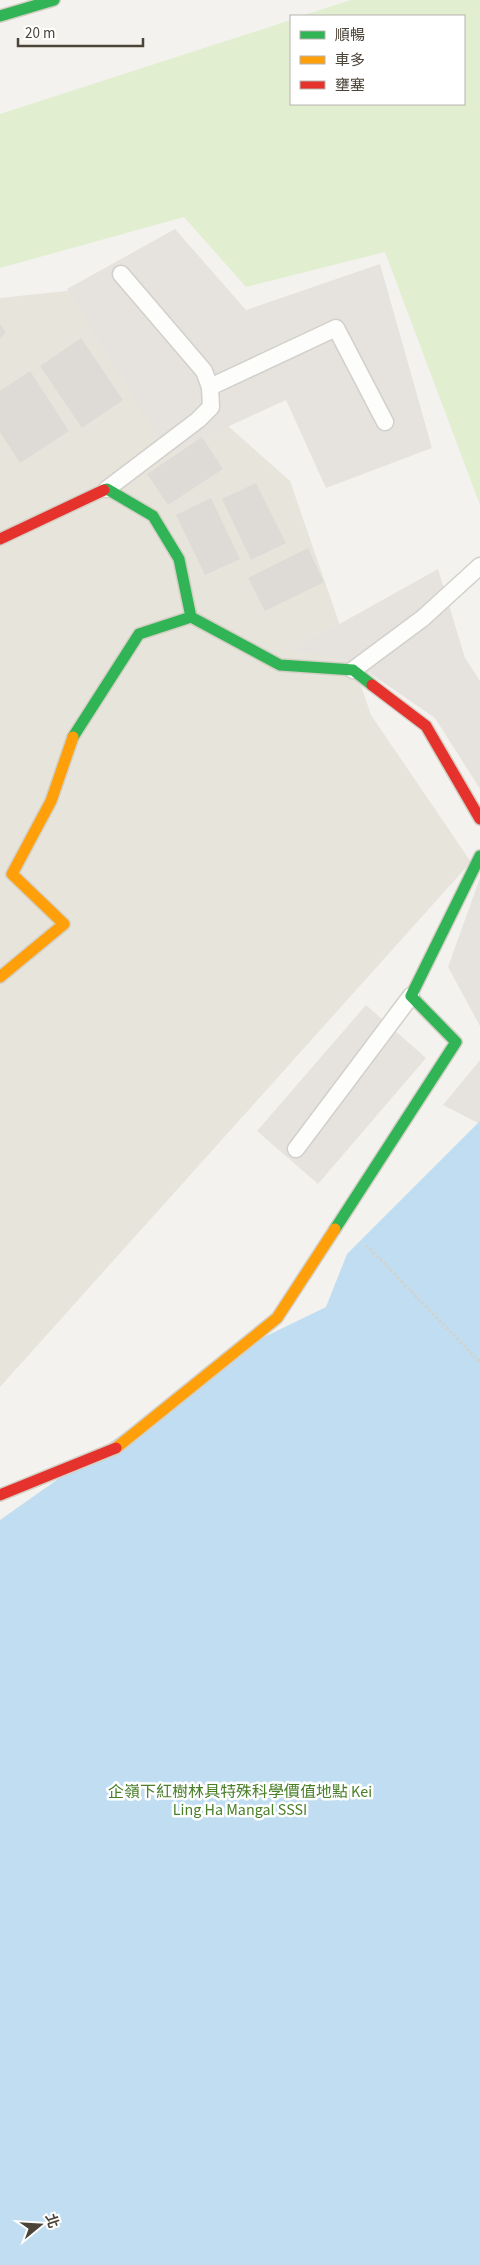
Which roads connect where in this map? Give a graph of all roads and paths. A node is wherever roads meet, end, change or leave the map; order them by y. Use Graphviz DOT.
graph roads {
  1 [pos="54,0"];
  2 [pos="0,16"];
  3 [pos="121,274"];
  4 [pos="210,387"];
  5 [pos="384,422"];
  6 [pos="107,489"];
  7 [pos="0,539"];
  8 [pos="480,566"];
  9 [pos="191,617"];
  10 [pos="353,670"];
  11 [pos="480,819"];
  12 [pos="480,856"];
  13 [pos="0,977"];
  14 [pos="411,996"];
  15 [pos="296,1149"];
  16 [pos="341,1219"];
  17 [pos="480,1362"];
  18 [pos="0,1495"];
  1 -- 2 [label="street"];
  3 -- 4 [label="lane"];
  4 -- 5 [label="lane"];
  4 -- 6 [label="lane"];
  6 -- 7 [label="street"];
  6 -- 9 [label="street"];
  8 -- 10 [label="lane"];
  9 -- 10 [label="street"];
  9 -- 13 [label="street"];
  10 -- 11 [label="street"];
  12 -- 14 [label="street"];
  14 -- 15 [label="lane"];
  14 -- 16 [label="street"];
  16 -- 17 [label="path"];
  16 -- 18 [label="street"];
}
